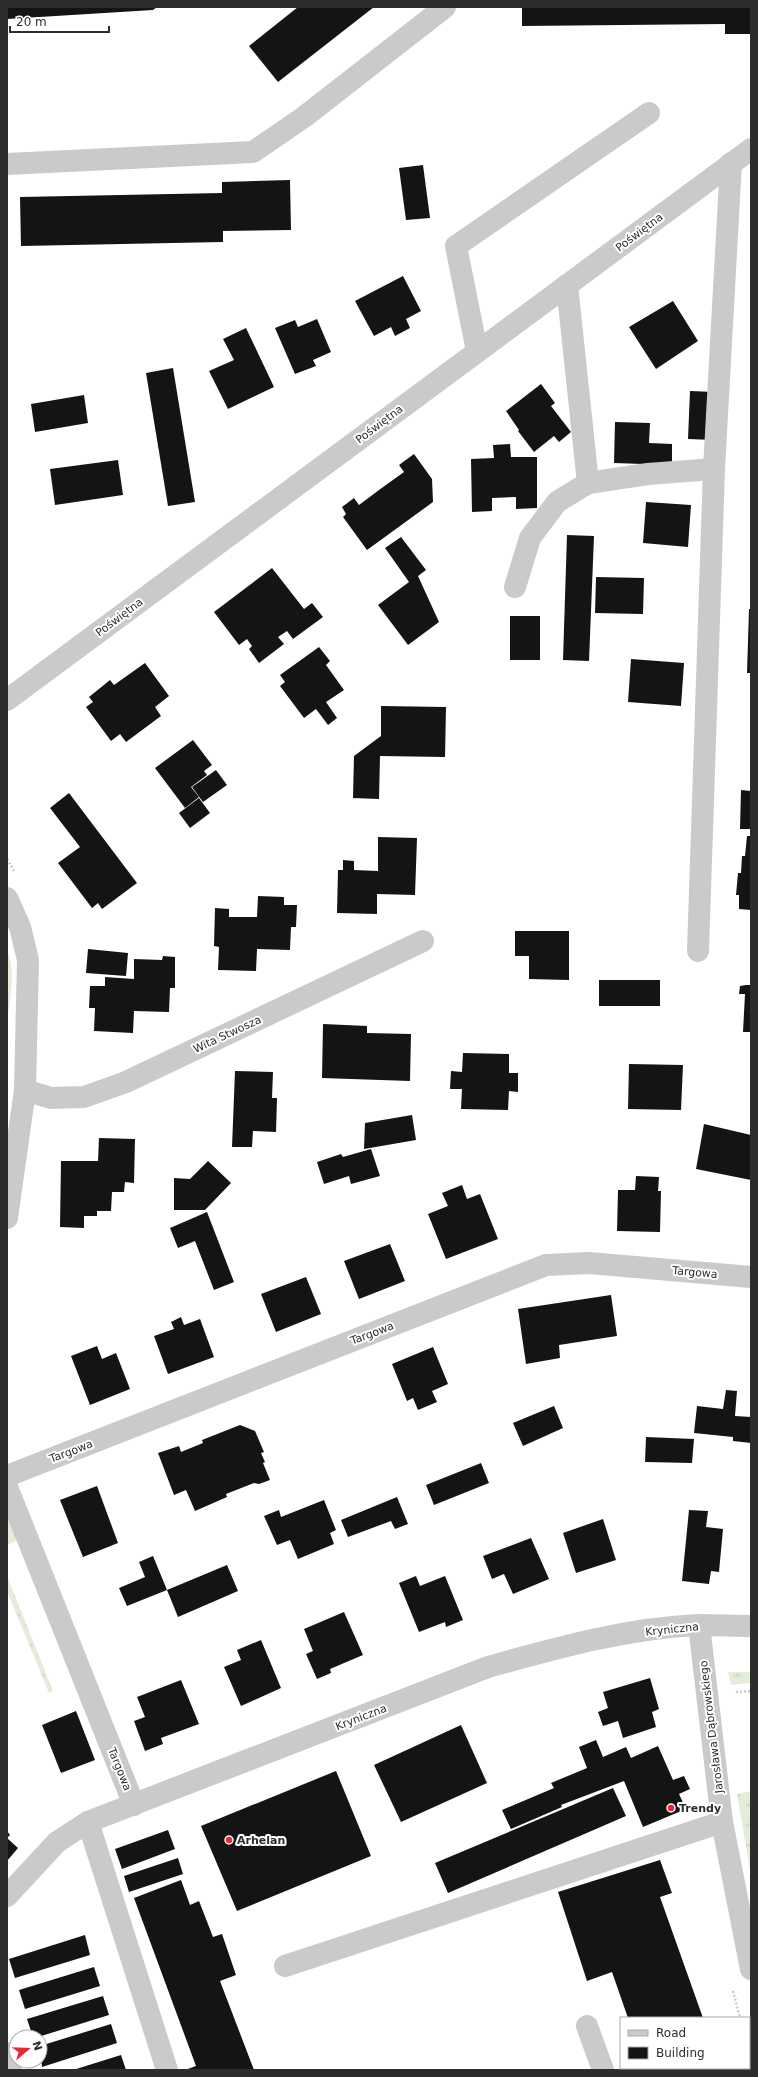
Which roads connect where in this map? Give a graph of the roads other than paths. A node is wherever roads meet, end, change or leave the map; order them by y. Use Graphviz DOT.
graph roads {
  1 [pos="445,7"];
  2 [pos="649,113"];
  3 [pos="751,149"];
  4 [pos="731,163"];
  5 [pos="7,164"];
  6 [pos="567,285"];
  7 [pos="477,351"];
  8 [pos="714,469"];
  9 [pos="588,483"];
  10 [pos="515,587"];
  11 [pos="7,700"];
  12 [pos="7,898"];
  13 [pos="423,941"];
  14 [pos="698,951"];
  15 [pos="25,1090"];
  16 [pos="7,1218"];
  17 [pos="751,1277"];
  18 [pos="7,1476"];
  19 [pos="7,1487"];
  20 [pos="699,1625"];
  21 [pos="751,1626"];
  22 [pos="134,1805"];
  23 [pos="88,1822"];
  24 [pos="722,1822"];
  25 [pos="7,1896"];
  26 [pos="745,1907"];
  27 [pos="285,1966"];
  28 [pos="751,1969"];
  29 [pos="587,2026"];
  30 [pos="7,2053"];
  31 [pos="11,2070"];
  32 [pos="167,2070"];
  33 [pos="603,2070"];
  1 -- 5 [label="street"];
  2 -- 7 [label="street"];
  3 -- 4 [label="street, Poświętna"];
  4 -- 6 [label="street, Poświętna"];
  4 -- 8 [label="street"];
  6 -- 7 [label="street, Poświętna"];
  6 -- 9 [label="street"];
  7 -- 11 [label="street, Poświętna"];
  8 -- 9 [label="street"];
  8 -- 14 [label="street"];
  9 -- 10 [label="street"];
  12 -- 15 [label="street"];
  13 -- 15 [label="street, Wita Stwosza"];
  15 -- 16 [label="street"];
  17 -- 18 [label="street, Targowa"];
  19 -- 22 [label="street, Targowa"];
  20 -- 21 [label="street, Kryniczna"];
  20 -- 22 [label="street, Kryniczna"];
  20 -- 24 [label="street, Jarosława Dąbrowskiego"];
  22 -- 23 [label="street, Kryniczna"];
  23 -- 25 [label="street, Kryniczna"];
  23 -- 32 [label="street"];
  24 -- 26 [label="street, Jarosława Dąbrowskiego"];
  24 -- 27 [label="street"];
  26 -- 28 [label="street, Jarosława Dąbrowskiego"];
  29 -- 33 [label="street"];
  30 -- 31 [label="street"];
}
